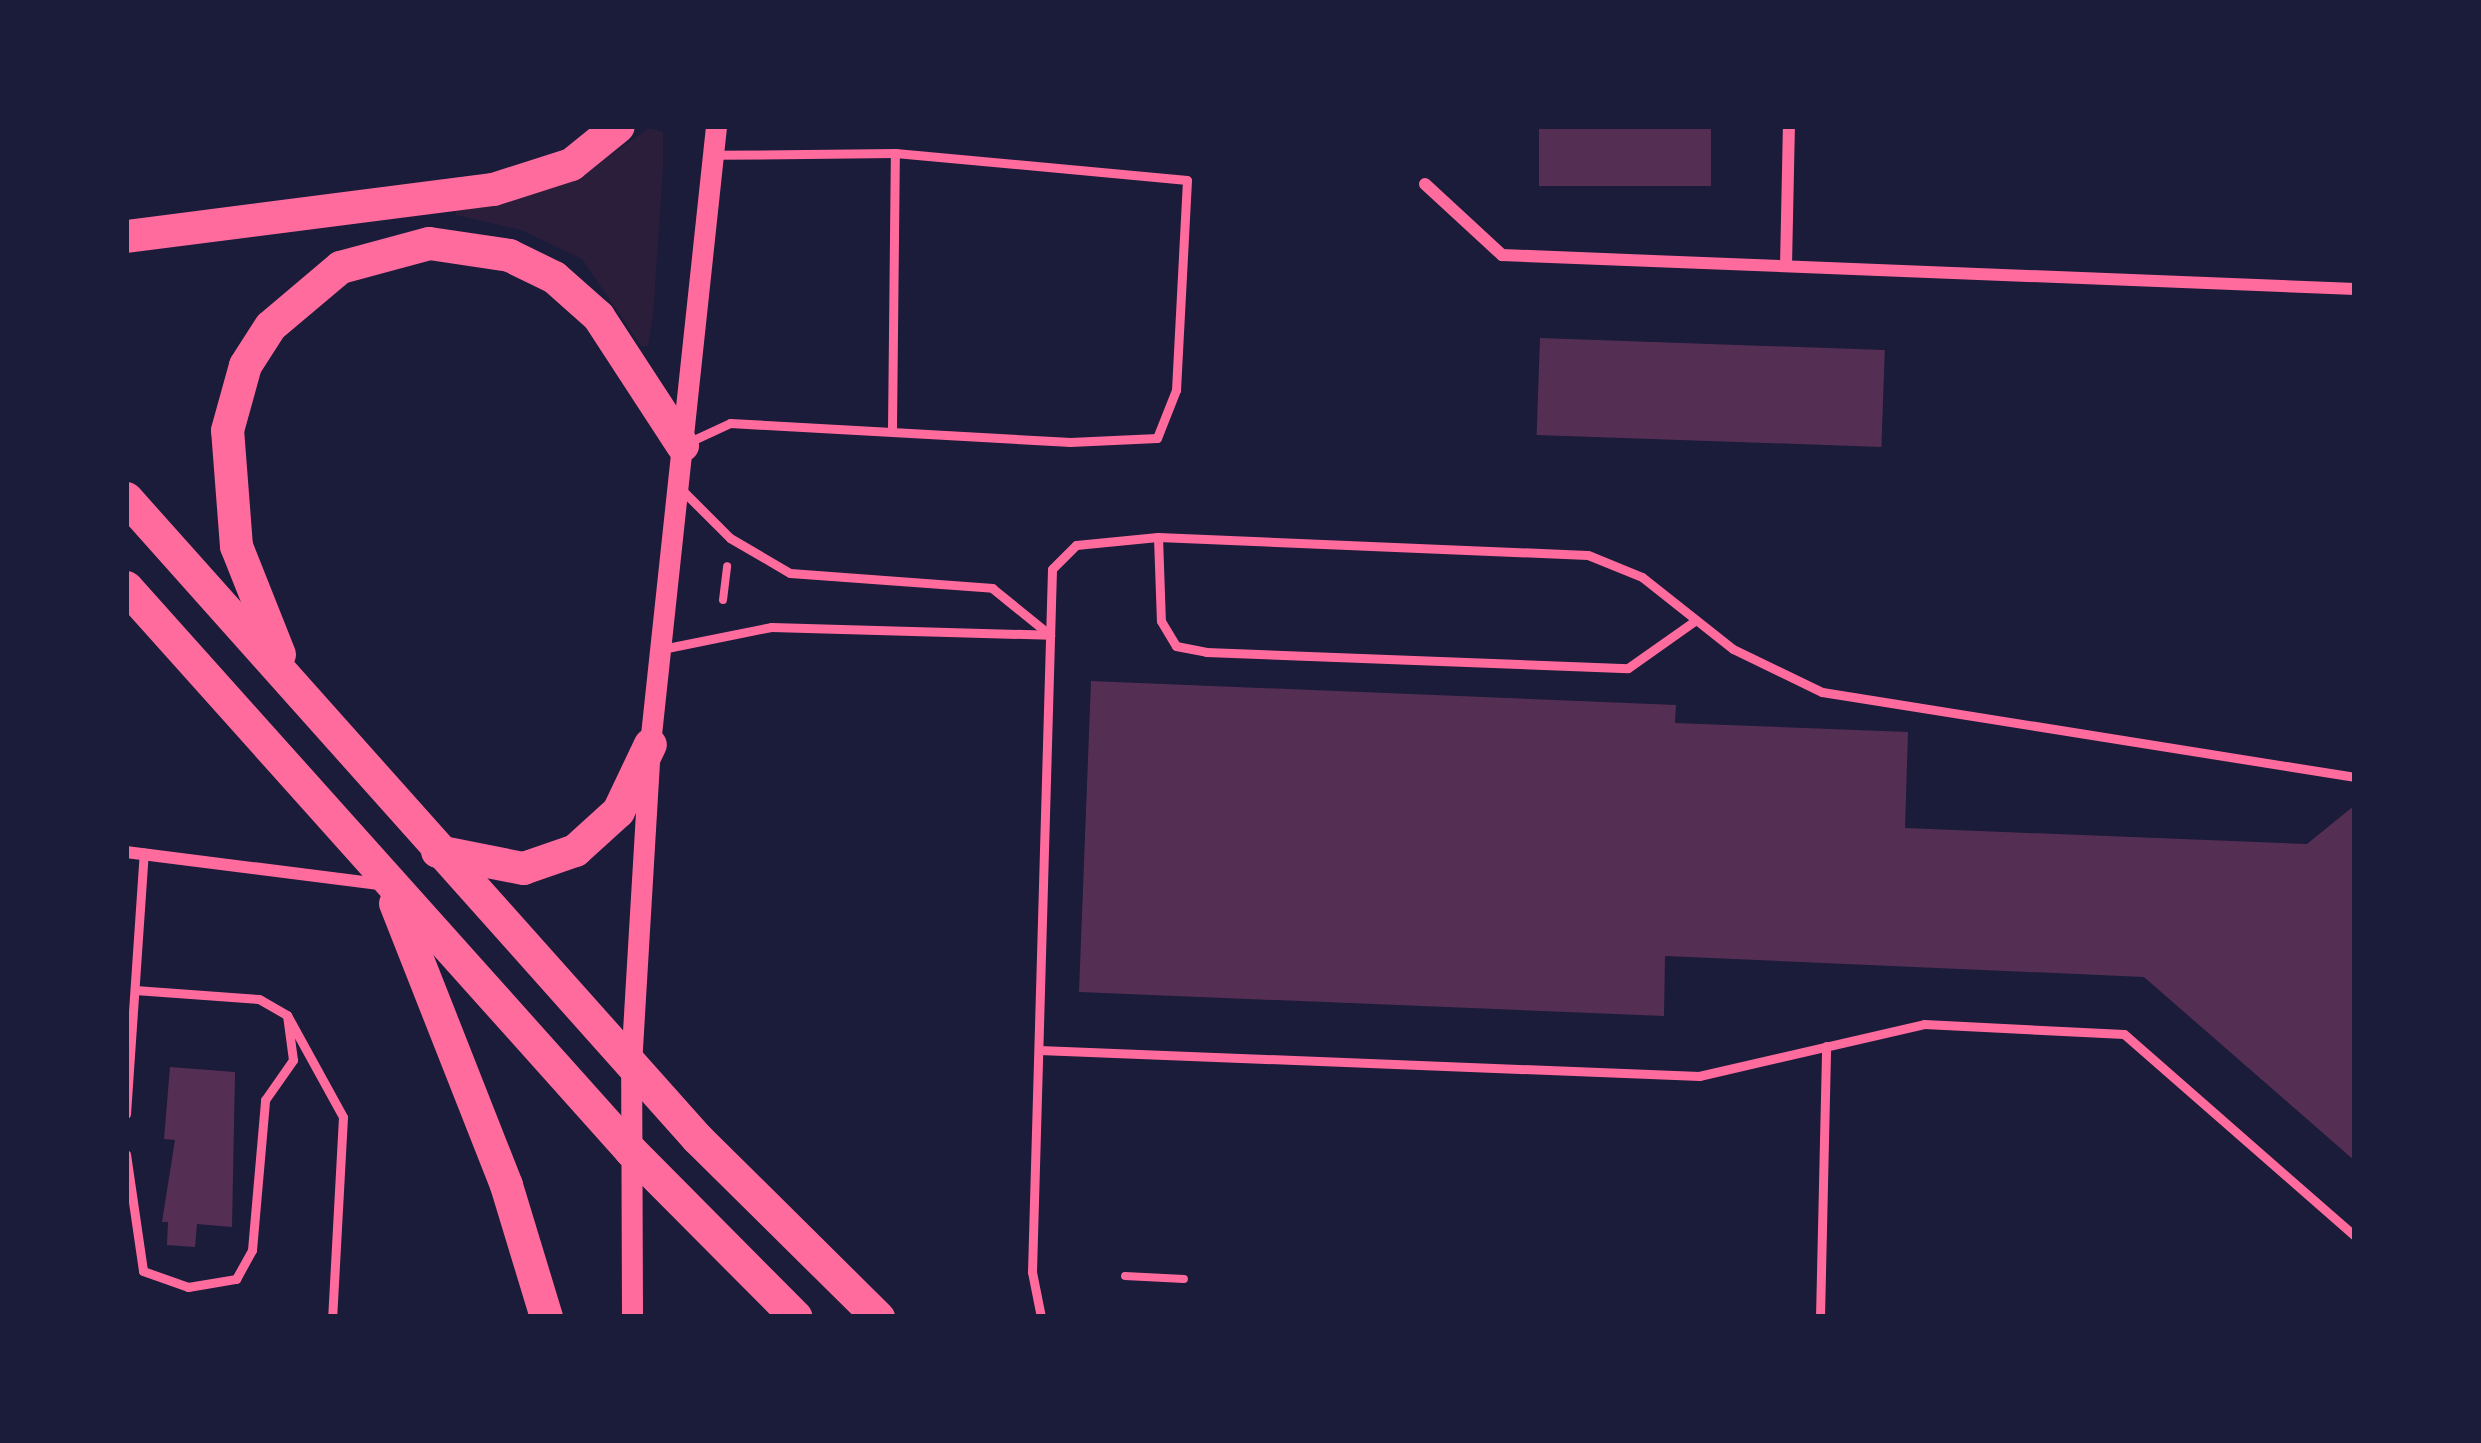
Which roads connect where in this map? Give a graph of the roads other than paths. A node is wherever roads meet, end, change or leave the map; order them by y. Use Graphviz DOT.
graph roads {
  1 [pos="618,126"];
  2 [pos="716,126"];
  3 [pos="1789,126"];
  4 [pos="895,153"];
  5 [pos="716,155"];
  6 [pos="1425,184"];
  7 [pos="126,236"];
  8 [pos="1786,266"];
  9 [pos="2355,289"];
  10 [pos="892,428"];
  11 [pos="682,445"];
  12 [pos="677,486"];
  13 [pos="126,499"];
  14 [pos="1159,537"];
  15 [pos="126,587"];
  16 [pos="1696,620"];
  17 [pos="1050,635"];
  18 [pos="658,651"];
  19 [pos="295,688"];
  20 [pos="650,744"];
  21 [pos="2355,777"];
  22 [pos="437,851"];
  23 [pos="126,852"];
  24 [pos="144,854"];
  25 [pos="388,885"];
  26 [pos="135,990"];
  27 [pos="287,1015"];
  28 [pos="1826,1046"];
  29 [pos="1039,1050"];
  30 [pos="631,1065"];
  31 [pos="126,1114"];
  32 [pos="630,1150"];
  33 [pos="126,1154"];
  34 [pos="2355,1236"];
  35 [pos="332,1317"];
  36 [pos="546,1317"];
  37 [pos="632,1317"];
  38 [pos="796,1317"];
  39 [pos="878,1317"];
  40 [pos="1041,1317"];
  41 [pos="1820,1317"];
  1 -- 7 [label="highway"];
  2 -- 5 [label="street"];
  3 -- 8 [label="street"];
  4 -- 5 [label="lane"];
  4 -- 10 [label="lane"];
  4 -- 10 [label="lane"];
  5 -- 11 [label="street"];
  6 -- 8 [label="street"];
  8 -- 9 [label="street"];
  10 -- 11 [label="lane"];
  11 -- 12 [label="street"];
  11 -- 19 [label="highway"];
  12 -- 17 [label="lane"];
  12 -- 18 [label="street"];
  13 -- 19 [label="highway"];
  14 -- 16 [label="lane"];
  14 -- 16 [label="lane"];
  14 -- 17 [label="lane"];
  15 -- 25 [label="highway"];
  16 -- 21 [label="lane"];
  17 -- 18 [label="lane"];
  17 -- 29 [label="lane"];
  18 -- 20 [label="street"];
  19 -- 22 [label="highway"];
  20 -- 22 [label="highway"];
  20 -- 30 [label="street"];
  22 -- 30 [label="highway"];
  23 -- 24 [label="street"];
  24 -- 25 [label="street"];
  24 -- 26 [label="lane"];
  25 -- 32 [label="highway"];
  25 -- 36 [label="highway"];
  26 -- 27 [label="lane"];
  26 -- 31 [label="lane"];
  27 -- 33 [label="lane"];
  27 -- 35 [label="lane"];
  28 -- 29 [label="lane"];
  28 -- 34 [label="lane"];
  28 -- 41 [label="lane"];
  29 -- 40 [label="lane"];
  30 -- 32 [label="street"];
  30 -- 39 [label="highway"];
  32 -- 37 [label="street"];
  32 -- 38 [label="highway"];
}
